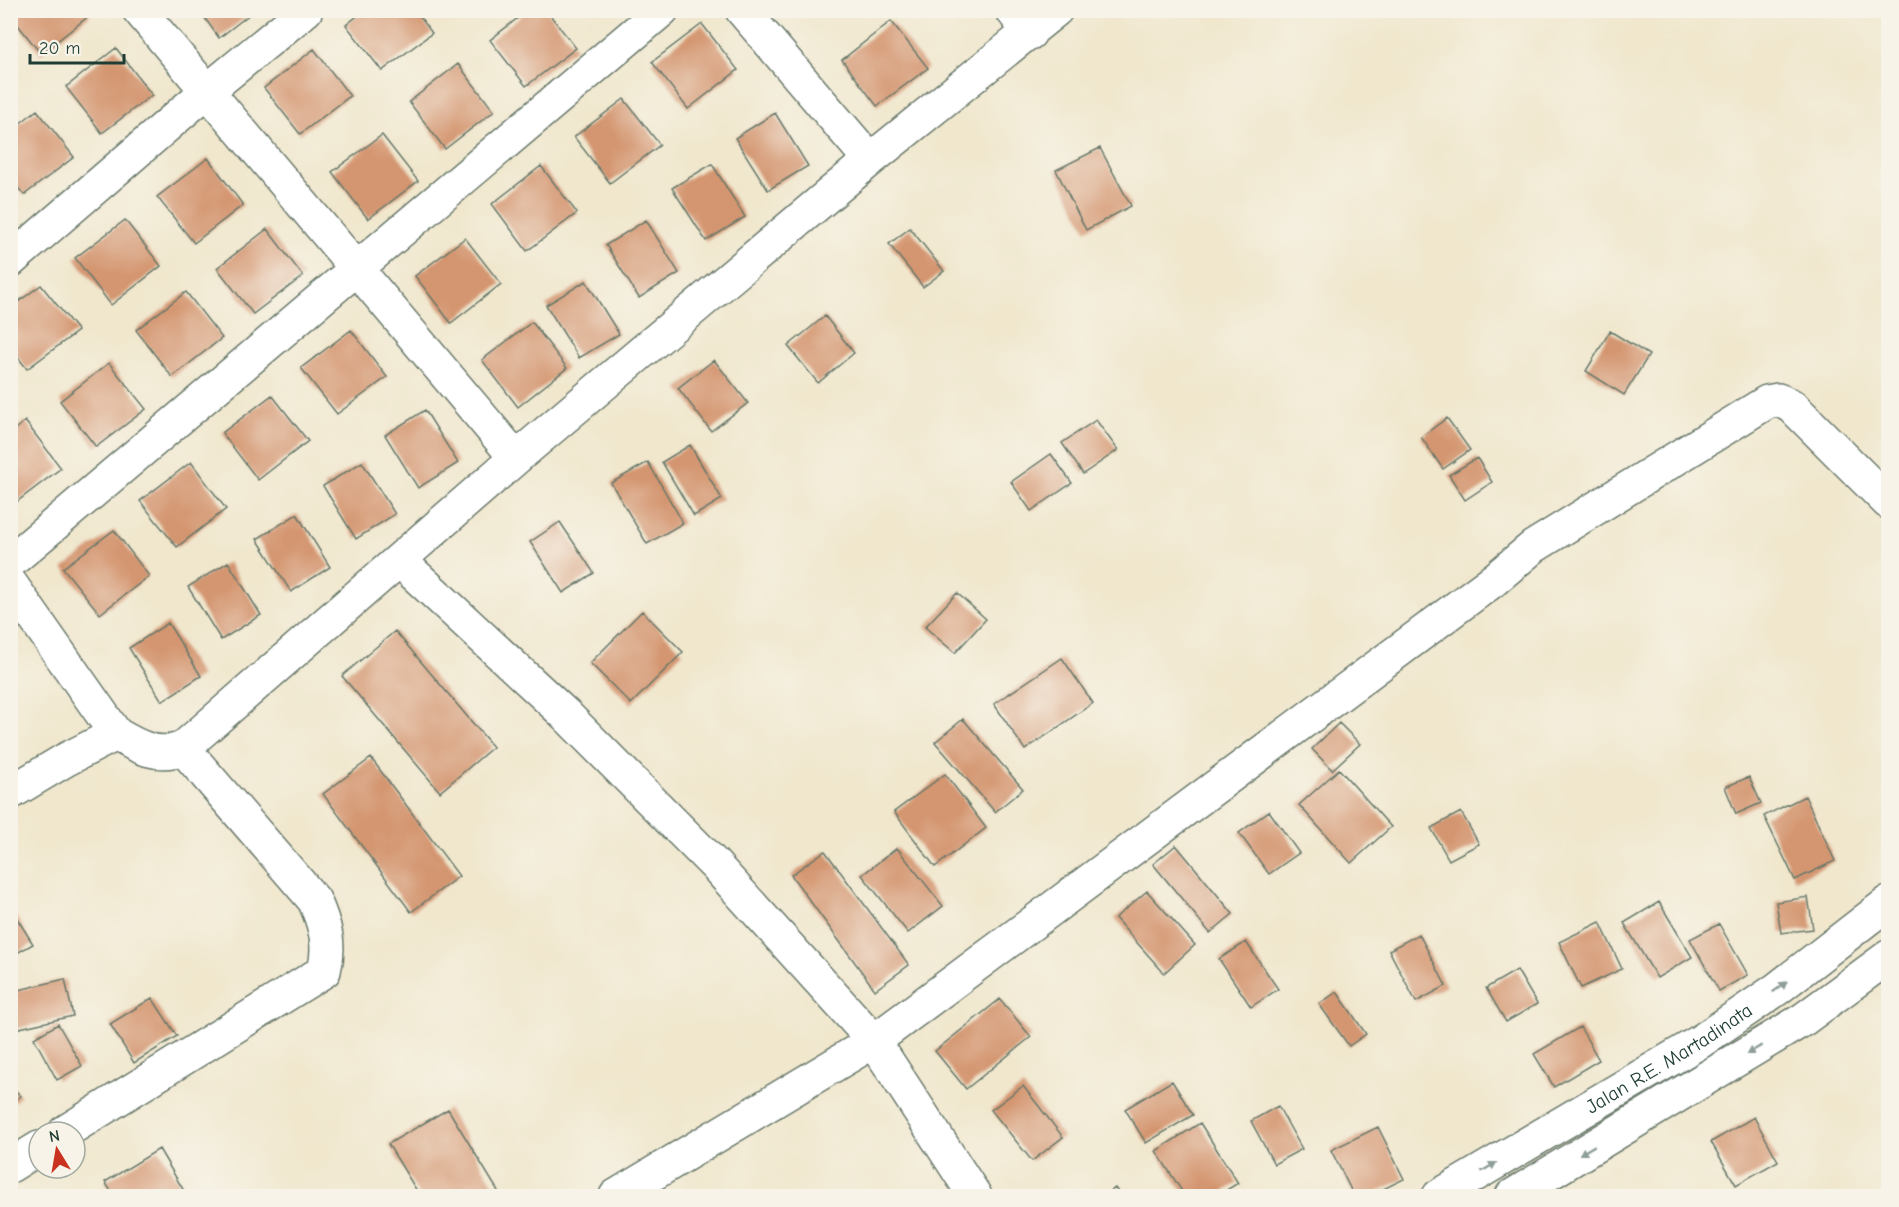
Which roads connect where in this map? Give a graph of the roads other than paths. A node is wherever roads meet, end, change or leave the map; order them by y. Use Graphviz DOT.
graph roads {
  1 [pos="139,10"];
  2 [pos="306,10"];
  3 [pos="662,10"];
  4 [pos="742,10"];
  5 [pos="1056,10"];
  6 [pos="1021,22"];
  7 [pos="207,92"];
  8 [pos="870,160"];
  9 [pos="10,261"];
  10 [pos="354,268"];
  11 [pos="516,458"];
  12 [pos="1888,502"];
  13 [pos="399,560"];
  14 [pos="10,562"];
  15 [pos="10,583"];
  16 [pos="116,734"];
  17 [pos="183,748"];
  18 [pos="10,793"];
  19 [pos="1888,903"];
  20 [pos="1888,957"];
  21 [pos="874,1041"];
  22 [pos="84,1120"];
  23 [pos="27,1155"];
  24 [pos="10,1166"];
  25 [pos="616,1197"];
  26 [pos="975,1197"];
  27 [pos="1439,1197"];
  28 [pos="1512,1197"];
  1 -- 7 [label="main road"];
  2 -- 7 [label="main road"];
  3 -- 10 [label="main road"];
  4 -- 8 [label="main road"];
  5 -- 6 [label="main road"];
  6 -- 8 [label="main road"];
  7 -- 9 [label="main road"];
  7 -- 10 [label="main road"];
  8 -- 11 [label="main road"];
  10 -- 11 [label="main road"];
  10 -- 14 [label="main road"];
  11 -- 13 [label="main road"];
  12 -- 21 [label="main road"];
  13 -- 17 [label="main road"];
  13 -- 21 [label="main road"];
  15 -- 16 [label="main road"];
  16 -- 17 [label="main road"];
  16 -- 18 [label="main road"];
  17 -- 22 [label="main road"];
  27 -- 19 [label="main road, Jalan R.E. Martadinata, one-way"];
  20 -- 28 [label="main road, Jalan R.E. Martadinata, one-way"];
  21 -- 25 [label="main road"];
  21 -- 26 [label="main road"];
  23 -- 24 [label="main road"];
}
